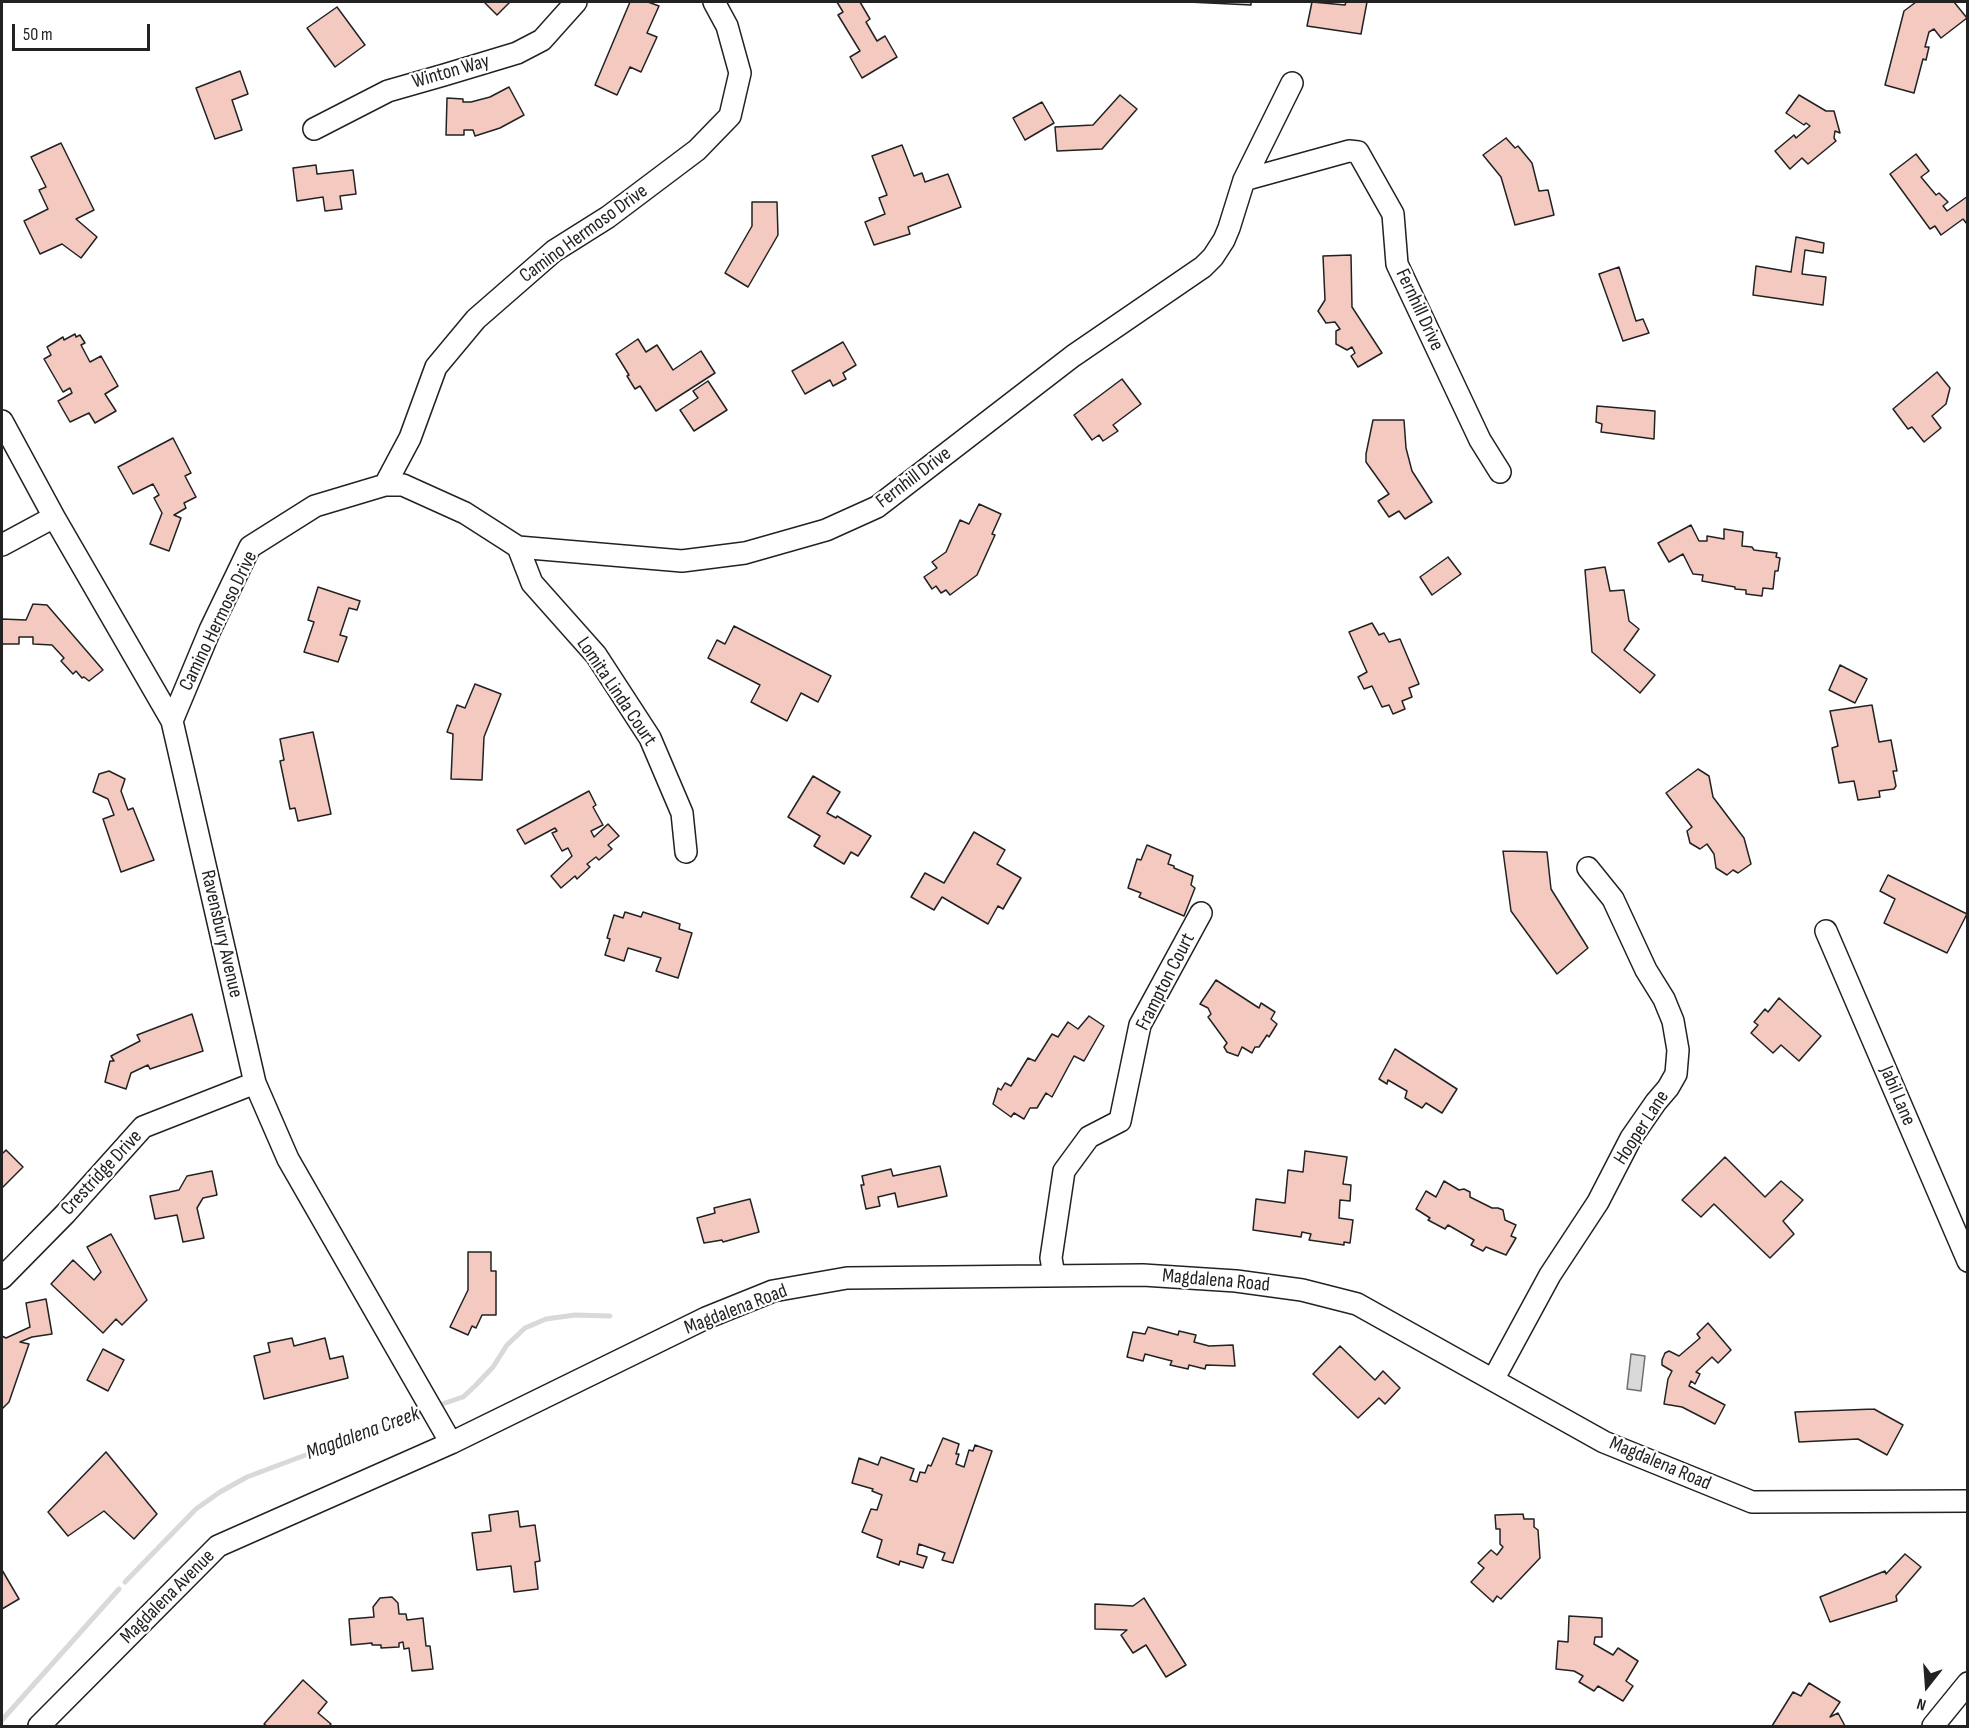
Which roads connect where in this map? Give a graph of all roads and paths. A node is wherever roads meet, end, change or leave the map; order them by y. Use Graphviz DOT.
graph roads {
  1 [pos="576,2"];
  2 [pos="714,2"];
  3 [pos="1292,83"];
  4 [pos="314,129"];
  5 [pos="1244,180"];
  6 [pos="2,422"];
  7 [pos="1500,472"];
  8 [pos="385,485"];
  9 [pos="54,518"];
  10 [pos="2,545"];
  11 [pos="518,547"];
  12 [pos="172,721"];
  13 [pos="686,852"];
  14 [pos="1588,868"];
  15 [pos="1202,913"];
  16 [pos="1826,931"];
  17 [pos="255,1083"];
  18 [pos="1968,1261"];
  19 [pos="1054,1275"];
  20 [pos="2,1278"];
  21 [pos="1493,1380"];
  22 [pos="451,1443"];
  23 [pos="1968,1501"];
  24 [pos="1968,1683"];
  25 [pos="39,1726"];
  26 [pos="1933,1726"];
  1 -- 4 [label="street, Winton Way"];
  2 -- 8 [label="street, Camino Hermoso Drive"];
  3 -- 5 [label="street, Fernhill Drive"];
  5 -- 7 [label="street, Fernhill Drive"];
  5 -- 11 [label="street, Fernhill Drive"];
  6 -- 9 [label="street, Ravensbury Avenue"];
  8 -- 11 [label="street, Fernhill Drive"];
  8 -- 12 [label="street, Camino Hermoso Drive"];
  9 -- 10 [label="street"];
  9 -- 12 [label="street, Ravensbury Avenue"];
  11 -- 13 [label="street, Lomita Linda Court"];
  12 -- 17 [label="street, Ravensbury Avenue"];
  14 -- 21 [label="street, Hooper Lane"];
  15 -- 19 [label="street, Frampton Court"];
  16 -- 18 [label="street, Jabil Lane"];
  17 -- 20 [label="street, Crestridge Drive"];
  17 -- 22 [label="street, Ravensbury Avenue"];
  19 -- 21 [label="street, Magdalena Road"];
  19 -- 22 [label="street, Magdalena Road"];
  21 -- 23 [label="street, Magdalena Road"];
  22 -- 25 [label="street, Magdalena Avenue"];
  24 -- 26 [label="street"];
}
